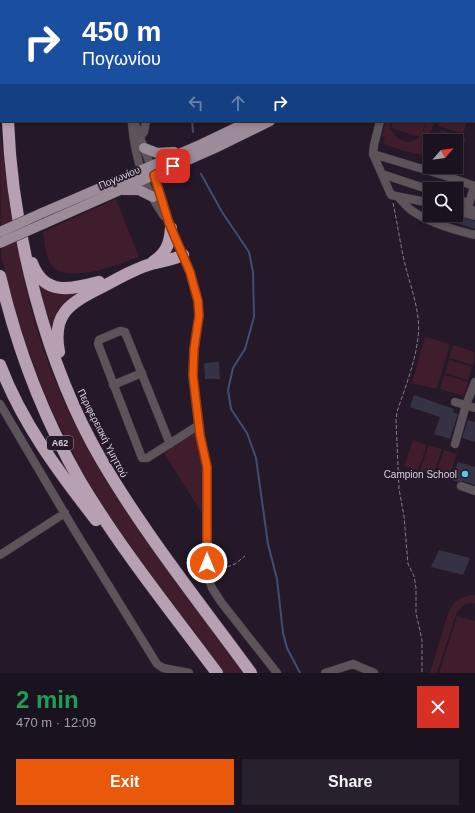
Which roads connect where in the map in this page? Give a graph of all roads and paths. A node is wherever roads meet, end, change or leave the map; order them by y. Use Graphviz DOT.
graph roads {
  1 [pos="8,122"];
  2 [pos="133,122"];
  3 [pos="133,122"];
  4 [pos="146,122"];
  5 [pos="248,122"];
  6 [pos="268,122"];
  7 [pos="380,122"];
  8 [pos="140,137"];
  9 [pos="144,148"];
  10 [pos="188,150"];
  11 [pos="374,154"];
  12 [pos="147,172"];
  13 [pos="382,174"];
  14 [pos="423,188"];
  15 [pos="117,190"];
  16 [pos="394,196"];
  17 [pos="153,197"];
  18 [pos="423,201"];
  19 [pos="463,201"];
  20 [pos="469,203"];
  21 [pos="475,211"];
  22 [pos="463,213"];
  23 [pos="475,216"];
  24 [pos="42,219"];
  25 [pos="170,226"];
  26 [pos="0,232"];
  27 [pos="22,232"];
  28 [pos="475,235"];
  29 [pos="0,243"];
  30 [pos="182,253"];
  31 [pos="155,261"];
  32 [pos="0,276"];
  33 [pos="120,277"];
  34 [pos="0,365"];
  35 [pos="142,373"];
  36 [pos="475,382"];
  37 [pos="113,385"];
  38 [pos="68,390"];
  39 [pos="455,402"];
  40 [pos="0,404"];
  41 [pos="466,405"];
  42 [pos="475,408"];
  43 [pos="199,425"];
  44 [pos="170,444"];
  45 [pos="455,444"];
  46 [pos="461,486"];
  47 [pos="475,491"];
  48 [pos="65,513"];
  49 [pos="0,556"];
  50 [pos="245,556"];
  51 [pos="207,573"];
  52 [pos="156,591"];
  53 [pos="189,673"];
  54 [pos="217,673"];
  55 [pos="251,673"];
  56 [pos="277,673"];
  57 [pos="325,673"];
  58 [pos="374,673"];
  59 [pos="422,673"];
  1 -- 27 [label="highway, Περιφερειακή Υμηττού / Α62"];
  2 -- 8 [label="street"];
  3 -- 12 [label="street"];
  4 -- 8 [label="street"];
  5 -- 10 [label="main road, Πογωνίου"];
  6 -- 12 [label="main road, Πογωνίου"];
  7 -- 11 [label="street"];
  8 -- 9 [label="street"];
  9 -- 10 [label="main road"];
  9 -- 12 [label="street"];
  10 -- 12 [label="main road, Πογωνίου"];
  11 -- 13 [label="street"];
  11 -- 20 [label="street"];
  12 -- 15 [label="main road, Πογωνίου"];
  12 -- 17 [label="street"];
  12 -- 24 [label="main road, Πογωνίου"];
  12 -- 25 [label="street"];
  13 -- 14 [label="street"];
  13 -- 16 [label="street"];
  15 -- 17 [label="main road"];
  15 -- 24 [label="main road, Πογωνίου"];
  16 -- 18 [label="street"];
  16 -- 28 [label="street"];
  16 -- 59 [label="path"];
  17 -- 25 [label="street"];
  19 -- 20 [label="street"];
  20 -- 21 [label="street"];
  22 -- 23 [label="street"];
  24 -- 26 [label="main road, Πογωνίου, bridge"];
  24 -- 29 [label="main road, Πογωνίου, bridge"];
  25 -- 30 [label="street"];
  25 -- 31 [label="highway"];
  27 -- 33 [label="highway"];
  27 -- 38 [label="highway, Περιφερειακή Υμηττού / Α62"];
  30 -- 31 [label="highway"];
  30 -- 43 [label="street"];
  31 -- 33 [label="highway"];
  32 -- 52 [label="highway, Α62"];
  33 -- 38 [label="highway"];
  34 -- 52 [label="highway"];
  35 -- 37 [label="street"];
  35 -- 37 [label="street"];
  35 -- 44 [label="street"];
  36 -- 41 [label="street"];
  37 -- 44 [label="street"];
  38 -- 55 [label="highway, Περιφερειακή Υμηττού / Α62"];
  39 -- 41 [label="street"];
  40 -- 48 [label="street"];
  41 -- 42 [label="street"];
  41 -- 45 [label="street"];
  43 -- 44 [label="street"];
  43 -- 51 [label="street"];
  46 -- 47 [label="street"];
  48 -- 49 [label="street"];
  48 -- 53 [label="street"];
  50 -- 51 [label="path"];
  51 -- 56 [label="street"];
  52 -- 54 [label="highway, Α62"];
  57 -- 58 [label="street"];
}
